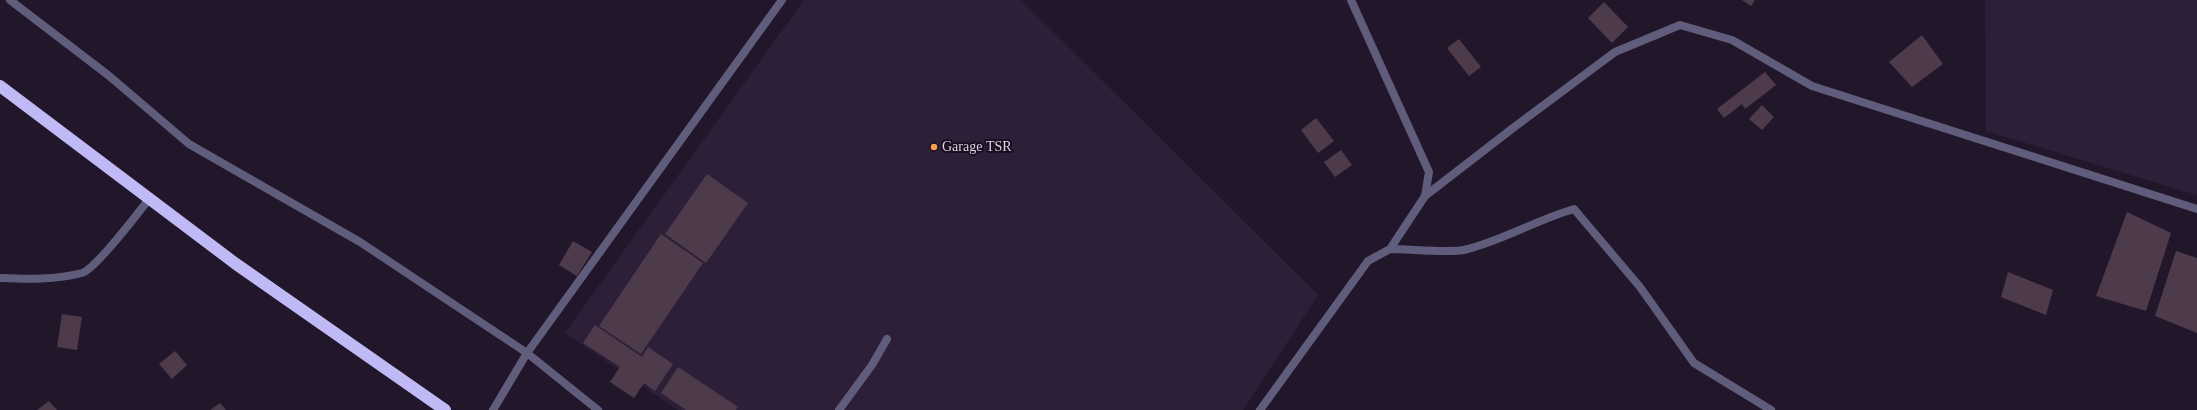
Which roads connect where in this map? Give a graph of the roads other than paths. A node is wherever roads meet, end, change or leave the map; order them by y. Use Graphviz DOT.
graph roads {
  1 [pos="10,0"];
  2 [pos="782,0"];
  3 [pos="1351,0"];
  4 [pos="0,86"];
  5 [pos="1425,196"];
  6 [pos="150,199"];
  7 [pos="2197,209"];
  8 [pos="1390,249"];
  9 [pos="0,278"];
  10 [pos="887,339"];
  11 [pos="527,353"];
  12 [pos="445,410"];
  13 [pos="493,410"];
  14 [pos="598,410"];
  15 [pos="839,410"];
  16 [pos="1260,410"];
  17 [pos="1771,410"];
  1 -- 11 [label="street"];
  2 -- 11 [label="street"];
  3 -- 5 [label="street"];
  4 -- 6 [label="highway"];
  5 -- 7 [label="street"];
  5 -- 8 [label="street"];
  6 -- 9 [label="street"];
  6 -- 12 [label="highway"];
  8 -- 16 [label="street"];
  8 -- 17 [label="street"];
  10 -- 15 [label="street"];
  11 -- 13 [label="street"];
  11 -- 14 [label="street"];
}
